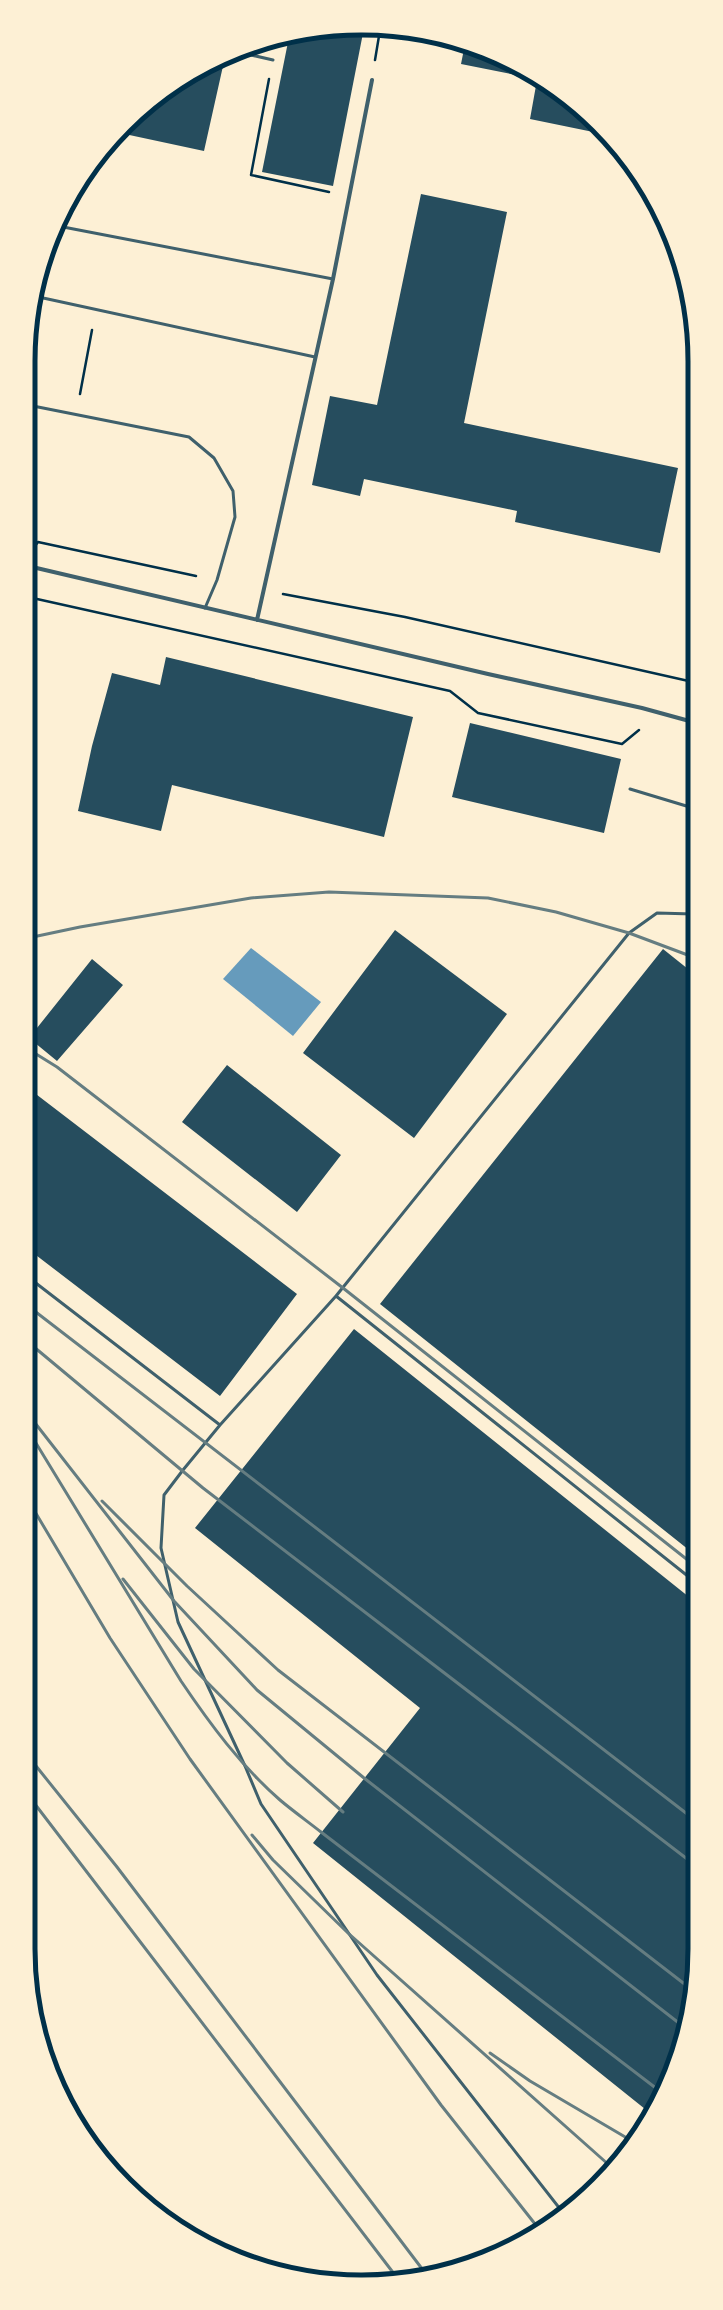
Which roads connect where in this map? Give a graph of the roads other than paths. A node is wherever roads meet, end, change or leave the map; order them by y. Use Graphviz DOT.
graph roads {
  1 [pos="250,55"];
  2 [pos="273,60"];
  3 [pos="372,80"];
  4 [pos="64,227"];
  5 [pos="333,279"];
  6 [pos="41,298"];
  7 [pos="315,356"];
  8 [pos="35,406"];
  9 [pos="35,568"];
  10 [pos="205,608"];
  11 [pos="257,620"];
  12 [pos="688,721"];
  13 [pos="630,789"];
  14 [pos="688,806"];
  15 [pos="688,914"];
  16 [pos="35,1282"];
  17 [pos="336,1296"];
  18 [pos="220,1425"];
  19 [pos="688,1576"];
  20 [pos="560,2208"];
  1 -- 2 [label="lane"];
  3 -- 5 [label="street"];
  4 -- 5 [label="lane"];
  5 -- 7 [label="street"];
  6 -- 7 [label="lane"];
  7 -- 11 [label="street"];
  8 -- 10 [label="lane"];
  9 -- 10 [label="street"];
  10 -- 11 [label="street"];
  11 -- 12 [label="street"];
  13 -- 14 [label="lane"];
  15 -- 17 [label="lane"];
  16 -- 18 [label="lane"];
  17 -- 18 [label="lane"];
  17 -- 19 [label="lane"];
  18 -- 20 [label="lane"];
}
